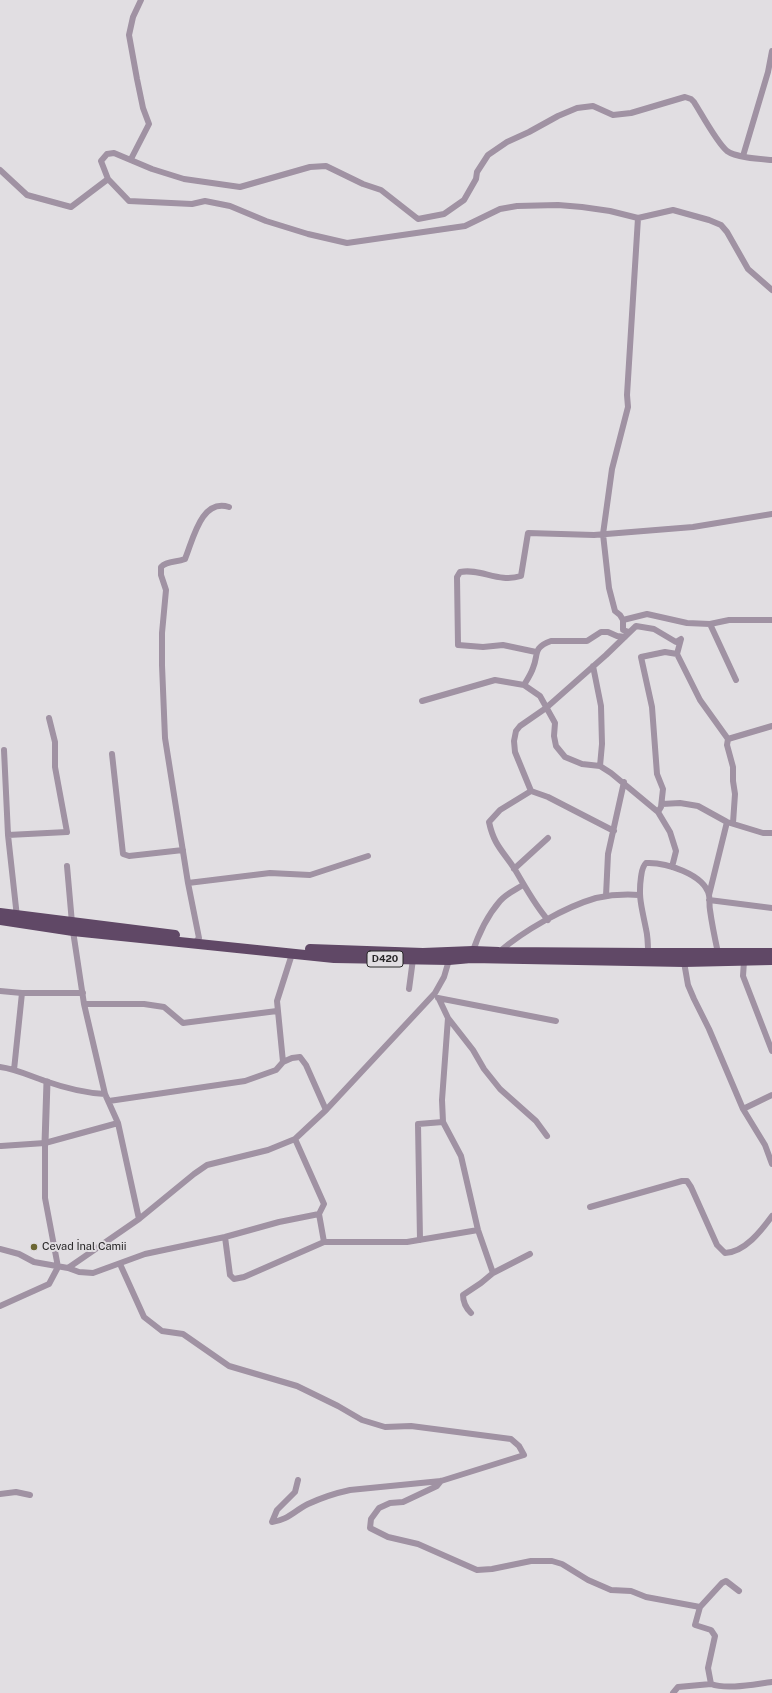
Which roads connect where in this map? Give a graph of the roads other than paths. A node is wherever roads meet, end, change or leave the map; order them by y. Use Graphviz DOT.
graph roads {
  1 [pos="141,0"];
  2 [pos="772,51"];
  3 [pos="743,156"];
  4 [pos="131,159"];
  5 [pos="772,160"];
  6 [pos="0,170"];
  7 [pos="108,179"];
  8 [pos="638,218"];
  9 [pos="772,290"];
  10 [pos="229,507"];
  11 [pos="772,514"];
  12 [pos="603,534"];
  13 [pos="623,620"];
  14 [pos="772,620"];
  15 [pos="710,624"];
  16 [pos="627,635"];
  17 [pos="536,652"];
  18 [pos="677,654"];
  19 [pos="593,666"];
  20 [pos="736,680"];
  21 [pos="524,685"];
  22 [pos="422,701"];
  23 [pos="546,708"];
  24 [pos="49,718"];
  25 [pos="772,726"];
  26 [pos="728,739"];
  27 [pos="4,750"];
  28 [pos="112,754"];
  29 [pos="600,766"];
  30 [pos="624,782"];
  31 [pos="531,791"];
  32 [pos="662,804"];
  33 [pos="658,812"];
  34 [pos="730,823"];
  35 [pos="614,831"];
  36 [pos="772,833"];
  37 [pos="8,835"];
  38 [pos="548,838"];
  39 [pos="183,850"];
  40 [pos="368,856"];
  41 [pos="67,866"];
  42 [pos="672,867"];
  43 [pos="514,869"];
  44 [pos="188,883"];
  45 [pos="523,885"];
  46 [pos="639,894"];
  47 [pos="606,896"];
  48 [pos="709,898"];
  49 [pos="772,908"];
  50 [pos="0,913"];
  51 [pos="17,919"];
  52 [pos="0,920"];
  53 [pos="548,920"];
  54 [pos="72,927"];
  55 [pos="196,941"];
  56 [pos="648,953"];
  57 [pos="718,953"];
  58 [pos="772,953"];
  59 [pos="292,954"];
  60 [pos="472,954"];
  61 [pos="495,956"];
  62 [pos="413,960"];
  63 [pos="449,960"];
  64 [pos="772,960"];
  65 [pos="744,961"];
  66 [pos="684,962"];
  67 [pos="409,989"];
  68 [pos="0,991"];
  69 [pos="22,993"];
  70 [pos="83,993"];
  71 [pos="435,993"];
  72 [pos="439,999"];
  73 [pos="84,1004"];
  74 [pos="277,1011"];
  75 [pos="448,1018"];
  76 [pos="556,1021"];
  77 [pos="772,1051"];
  78 [pos="283,1062"];
  79 [pos="0,1067"];
  80 [pos="14,1070"];
  81 [pos="47,1082"];
  82 [pos="105,1094"];
  83 [pos="772,1095"];
  84 [pos="109,1101"];
  85 [pos="743,1109"];
  86 [pos="326,1110"];
  87 [pos="443,1122"];
  88 [pos="118,1123"];
  89 [pos="547,1136"];
  90 [pos="295,1139"];
  91 [pos="45,1143"];
  92 [pos="1,1146"];
  93 [pos="772,1164"];
  94 [pos="590,1207"];
  95 [pos="319,1214"];
  96 [pos="772,1216"];
  97 [pos="139,1219"];
  98 [pos="478,1230"];
  99 [pos="225,1237"];
  100 [pos="420,1240"];
  101 [pos="324,1242"];
  102 [pos="0,1249"];
  103 [pos="530,1254"];
  104 [pos="120,1264"];
  105 [pos="58,1267"];
  106 [pos="68,1268"];
  107 [pos="493,1273"];
  108 [pos="0,1306"];
  109 [pos="471,1313"];
  110 [pos="298,1480"];
  111 [pos="441,1481"];
  112 [pos="0,1494"];
  113 [pos="30,1495"];
  114 [pos="739,1591"];
  115 [pos="700,1607"];
  116 [pos="772,1682"];
  117 [pos="711,1684"];
  118 [pos="673,1693"];
  1 -- 4 [label="street"];
  2 -- 3 [label="street"];
  3 -- 4 [label="street"];
  3 -- 5 [label="street"];
  4 -- 7 [label="street"];
  6 -- 7 [label="street"];
  7 -- 8 [label="street"];
  8 -- 9 [label="street"];
  8 -- 12 [label="street"];
  10 -- 39 [label="street"];
  11 -- 12 [label="street"];
  12 -- 13 [label="street"];
  12 -- 17 [label="street"];
  13 -- 15 [label="street"];
  13 -- 16 [label="street"];
  14 -- 15 [label="street"];
  15 -- 20 [label="street"];
  16 -- 17 [label="street"];
  16 -- 18 [label="street"];
  16 -- 19 [label="street"];
  17 -- 21 [label="street"];
  18 -- 26 [label="street"];
  18 -- 32 [label="street"];
  19 -- 23 [label="street"];
  19 -- 29 [label="street"];
  21 -- 22 [label="street"];
  21 -- 23 [label="street"];
  23 -- 29 [label="street"];
  23 -- 31 [label="street"];
  24 -- 37 [label="street"];
  25 -- 26 [label="street"];
  26 -- 34 [label="street"];
  27 -- 37 [label="street"];
  28 -- 39 [label="street"];
  29 -- 30 [label="street"];
  30 -- 33 [label="street"];
  30 -- 35 [label="street"];
  31 -- 35 [label="street"];
  31 -- 43 [label="street"];
  32 -- 33 [label="street"];
  32 -- 34 [label="street"];
  33 -- 42 [label="street"];
  34 -- 36 [label="street"];
  34 -- 48 [label="street"];
  35 -- 47 [label="street"];
  37 -- 51 [label="street"];
  38 -- 43 [label="street"];
  39 -- 44 [label="street"];
  40 -- 44 [label="street"];
  41 -- 54 [label="street"];
  42 -- 46 [label="street"];
  42 -- 48 [label="street"];
  43 -- 45 [label="street"];
  44 -- 55 [label="street"];
  45 -- 53 [label="street"];
  45 -- 60 [label="street"];
  46 -- 47 [label="street"];
  46 -- 56 [label="street"];
  47 -- 53 [label="street"];
  48 -- 49 [label="street"];
  48 -- 57 [label="street"];
  50 -- 51 [label="highway, D420"];
  51 -- 52 [label="highway, D420"];
  51 -- 54 [label="highway, D420"];
  53 -- 61 [label="street"];
  54 -- 55 [label="highway, D420"];
  54 -- 70 [label="street"];
  55 -- 59 [label="highway, D420"];
  55 -- 60 [label="highway, D420"];
  56 -- 57 [label="highway, D420"];
  56 -- 61 [label="highway, D420"];
  57 -- 58 [label="highway, D420"];
  59 -- 62 [label="highway, D420"];
  59 -- 74 [label="street"];
  60 -- 61 [label="highway, D420"];
  60 -- 63 [label="highway, D420"];
  61 -- 66 [label="highway, D420"];
  62 -- 63 [label="highway, D420"];
  62 -- 67 [label="street"];
  63 -- 71 [label="street"];
  64 -- 65 [label="highway, D420"];
  65 -- 66 [label="highway, D420"];
  65 -- 77 [label="street"];
  66 -- 85 [label="street"];
  68 -- 69 [label="street"];
  69 -- 70 [label="street"];
  69 -- 80 [label="street"];
  70 -- 73 [label="street"];
  71 -- 72 [label="street"];
  71 -- 86 [label="street"];
  72 -- 75 [label="street"];
  72 -- 76 [label="street"];
  73 -- 74 [label="street"];
  73 -- 82 [label="street"];
  74 -- 78 [label="street"];
  75 -- 87 [label="street"];
  75 -- 89 [label="street"];
  78 -- 84 [label="street"];
  78 -- 86 [label="street"];
  79 -- 80 [label="street"];
  80 -- 81 [label="street"];
  81 -- 82 [label="street"];
  81 -- 91 [label="street"];
  82 -- 84 [label="street"];
  83 -- 85 [label="street"];
  84 -- 88 [label="street"];
  85 -- 93 [label="street"];
  86 -- 90 [label="street"];
  87 -- 98 [label="street"];
  87 -- 100 [label="street"];
  88 -- 91 [label="street"];
  88 -- 97 [label="street"];
  90 -- 95 [label="street"];
  90 -- 97 [label="street"];
  91 -- 92 [label="street"];
  91 -- 105 [label="street"];
  94 -- 96 [label="street"];
  95 -- 99 [label="street"];
  95 -- 101 [label="street"];
  97 -- 106 [label="street"];
  98 -- 100 [label="street"];
  98 -- 107 [label="street"];
  99 -- 101 [label="street"];
  99 -- 104 [label="street"];
  100 -- 101 [label="street"];
  102 -- 105 [label="street"];
  103 -- 107 [label="street"];
  104 -- 106 [label="street"];
  104 -- 111 [label="street"];
  105 -- 106 [label="street"];
  105 -- 108 [label="street"];
  107 -- 109 [label="street"];
  110 -- 111 [label="street"];
  111 -- 115 [label="street"];
  112 -- 113 [label="street"];
  114 -- 115 [label="street"];
  115 -- 117 [label="street"];
  116 -- 117 [label="street"];
  117 -- 118 [label="street"];
}
